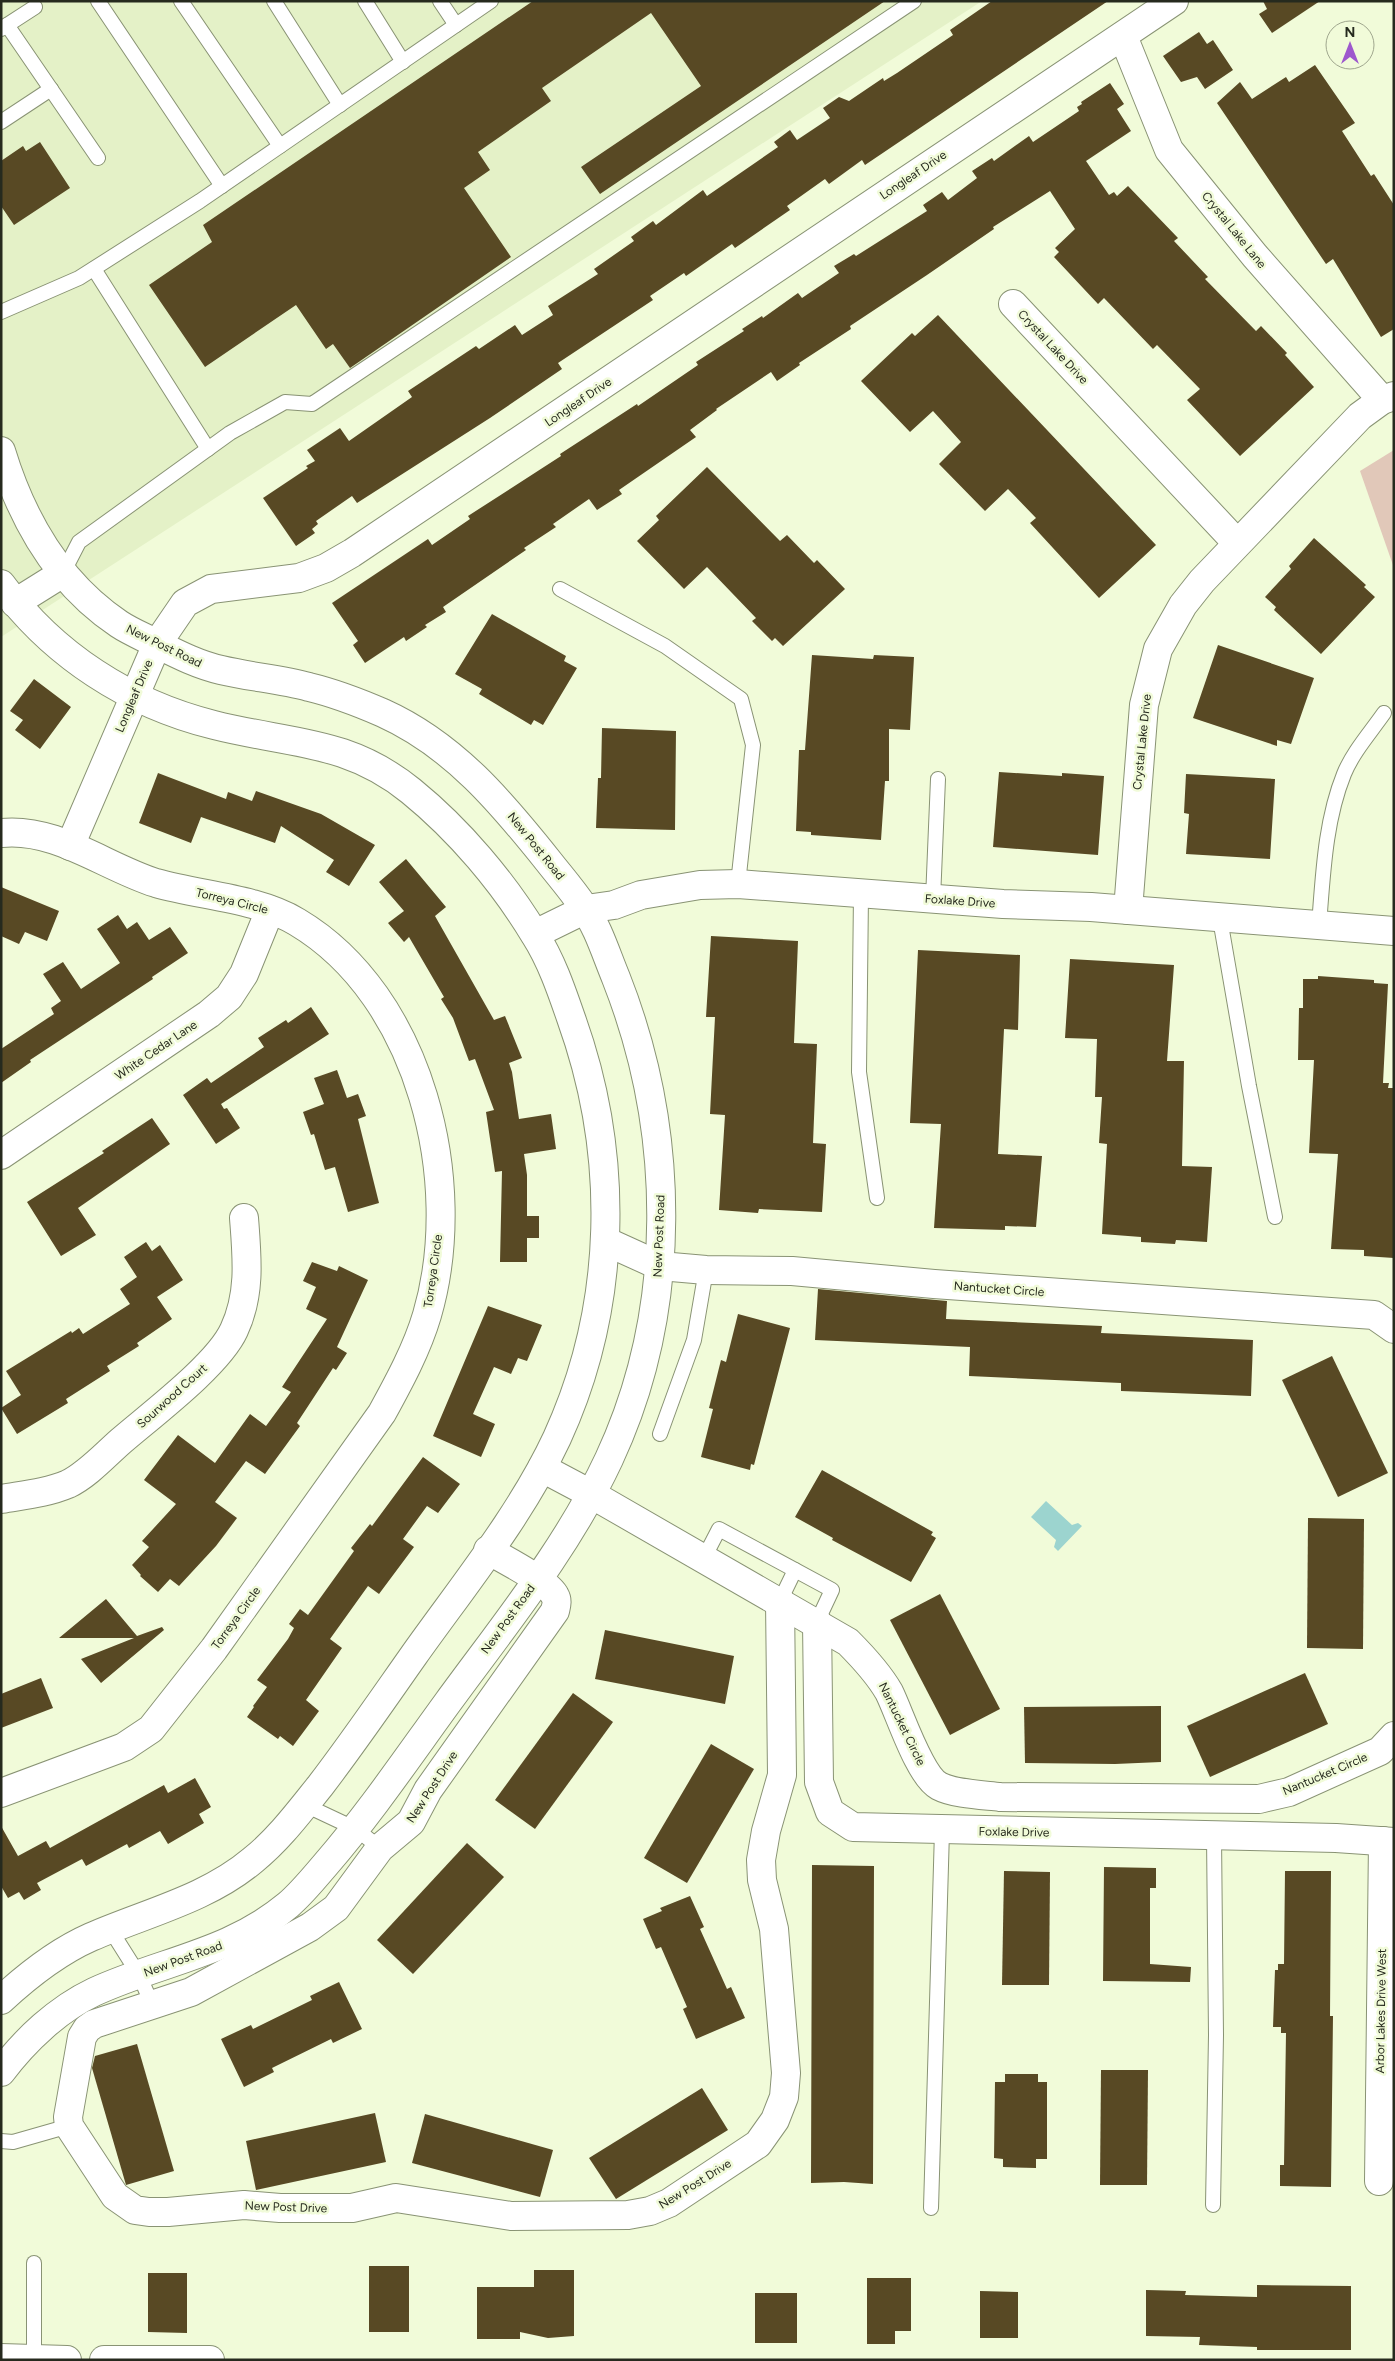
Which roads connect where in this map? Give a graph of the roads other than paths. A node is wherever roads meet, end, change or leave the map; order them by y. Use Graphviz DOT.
graph roads {
  1 [pos="98,1"];
  2 [pos="182,1"];
  3 [pos="274,1"];
  4 [pos="365,1"];
  5 [pos="440,1"];
  6 [pos="491,1"];
  7 [pos="914,1"];
  8 [pos="1174,1"];
  9 [pos="36,3"];
  10 [pos="456,26"];
  11 [pos="4,27"];
  12 [pos="1123,36"];
  13 [pos="403,62"];
  14 [pos="51,89"];
  15 [pos="340,105"];
  16 [pos="1,122"];
  17 [pos="280,146"];
  18 [pos="98,158"];
  19 [pos="222,186"];
  20 [pos="94,268"];
  21 [pos="1012,304"];
  22 [pos="1,312"];
  23 [pos="1388,398"];
  24 [pos="208,449"];
  25 [pos="1,451"];
  26 [pos="1237,543"];
  27 [pos="63,573"];
  28 [pos="560,589"];
  29 [pos="8,593"];
  30 [pos="157,644"];
  31 [pos="134,696"];
  32 [pos="1384,714"];
  33 [pos="938,779"];
  34 [pos="1,833"];
  35 [pos="70,846"];
  36 [pos="738,884"];
  37 [pos="861,894"];
  38 [pos="932,899"];
  39 [pos="586,909"];
  40 [pos="270,910"];
  41 [pos="1128,910"];
  42 [pos="1220,919"];
  43 [pos="1319,925"];
  44 [pos="1394,931"];
  45 [pos="535,934"];
  46 [pos="1,1155"];
  47 [pos="878,1198"];
  48 [pos="1275,1217"];
  49 [pos="244,1218"];
  50 [pos="605,1241"];
  51 [pos="660,1266"];
  52 [pos="706,1270"];
  53 [pos="1394,1328"];
  54 [pos="660,1434"];
  55 [pos="542,1468"];
  56 [pos="592,1494"];
  57 [pos="1,1499"];
  58 [pos="488,1550"];
  59 [pos="704,1558"];
  60 [pos="795,1570"];
  61 [pos="537,1579"];
  62 [pos="780,1601"];
  63 [pos="817,1622"];
  64 [pos="1394,1736"];
  65 [pos="1,1793"];
  66 [pos="305,1805"];
  67 [pos="356,1829"];
  68 [pos="942,1831"];
  69 [pos="1214,1836"];
  70 [pos="1388,1841"];
  71 [pos="380,1848"];
  72 [pos="110,1929"];
  73 [pos="139,1975"];
  74 [pos="1,2000"];
  75 [pos="152,2004"];
  76 [pos="1,2072"];
  77 [pos="69,2126"];
  78 [pos="1,2141"];
  79 [pos="1379,2181"];
  80 [pos="1214,2205"];
  81 [pos="931,2208"];
  82 [pos="34,2263"];
  83 [pos="4,2358"];
  84 [pos="34,2359"];
  85 [pos="67,2360"];
  86 [pos="104,2360"];
  87 [pos="210,2360"];
  1 -- 19 [label="lane"];
  2 -- 17 [label="lane"];
  3 -- 15 [label="lane"];
  4 -- 13 [label="lane"];
  5 -- 10 [label="lane"];
  6 -- 10 [label="lane"];
  7 -- 24 [label="lane"];
  8 -- 12 [label="street, Longleaf Drive"];
  9 -- 11 [label="lane"];
  10 -- 13 [label="lane"];
  11 -- 14 [label="lane"];
  12 -- 23 [label="street, Crystal Lake Lane"];
  12 -- 30 [label="street, Longleaf Drive"];
  13 -- 15 [label="lane"];
  14 -- 16 [label="lane"];
  14 -- 18 [label="lane"];
  15 -- 17 [label="lane"];
  17 -- 19 [label="lane"];
  19 -- 20 [label="lane"];
  20 -- 22 [label="lane"];
  20 -- 24 [label="lane"];
  21 -- 26 [label="street, Crystal Lake Drive"];
  23 -- 26 [label="street, Crystal Lake Drive"];
  24 -- 27 [label="lane"];
  25 -- 27 [label="street, New Post Road"];
  26 -- 41 [label="street, Crystal Lake Drive"];
  27 -- 29 [label="street"];
  27 -- 30 [label="street, New Post Road"];
  28 -- 36 [label="lane"];
  29 -- 31 [label="street"];
  30 -- 31 [label="street, Longleaf Drive"];
  30 -- 39 [label="street, New Post Road"];
  31 -- 35 [label="street, Longleaf Drive"];
  31 -- 45 [label="street"];
  32 -- 43 [label="lane"];
  33 -- 38 [label="lane"];
  34 -- 35 [label="street, Torreya Circle"];
  35 -- 40 [label="street, Torreya Circle"];
  36 -- 37 [label="street, Foxlake Drive"];
  36 -- 39 [label="street, Foxlake Drive"];
  37 -- 38 [label="street, Foxlake Drive"];
  37 -- 47 [label="lane"];
  38 -- 41 [label="street, Foxlake Drive"];
  39 -- 45 [label="street, Foxlake Drive"];
  39 -- 51 [label="street, New Post Road"];
  40 -- 46 [label="street, White Cedar Lane"];
  40 -- 65 [label="street, Torreya Circle"];
  41 -- 42 [label="street, Foxlake Drive"];
  42 -- 43 [label="street, Foxlake Drive"];
  42 -- 48 [label="lane"];
  43 -- 44 [label="street, Foxlake Drive"];
  45 -- 50 [label="street"];
  49 -- 57 [label="street, Sourwood Court"];
  50 -- 51 [label="street, Nantucket Circle"];
  50 -- 55 [label="street"];
  51 -- 52 [label="street, Nantucket Circle"];
  51 -- 56 [label="street, New Post Road"];
  52 -- 53 [label="street, Nantucket Circle"];
  52 -- 54 [label="lane"];
  55 -- 56 [label="street, Nantucket Circle"];
  55 -- 58 [label="street"];
  56 -- 59 [label="street, Nantucket Circle"];
  56 -- 61 [label="street, New Post Road"];
  58 -- 61 [label="street"];
  58 -- 66 [label="street"];
  59 -- 60 [label="lane"];
  59 -- 62 [label="street, Nantucket Circle"];
  60 -- 62 [label="lane"];
  60 -- 63 [label="lane"];
  61 -- 67 [label="street, New Post Road"];
  61 -- 71 [label="street, New Post Drive"];
  62 -- 63 [label="street, Nantucket Circle"];
  62 -- 77 [label="street, New Post Drive"];
  63 -- 64 [label="street, Nantucket Circle"];
  63 -- 68 [label="street, Foxlake Drive"];
  66 -- 67 [label="lane"];
  66 -- 72 [label="street"];
  67 -- 71 [label="lane"];
  67 -- 73 [label="street, New Post Road"];
  68 -- 69 [label="street, Foxlake Drive"];
  68 -- 81 [label="lane"];
  69 -- 70 [label="street, Foxlake Drive"];
  69 -- 80 [label="lane"];
  70 -- 79 [label="street, Arbor Lakes Drive West"];
  71 -- 75 [label="street, New Post Drive"];
  72 -- 73 [label="lane"];
  72 -- 74 [label="street"];
  73 -- 75 [label="lane"];
  73 -- 76 [label="street, New Post Road"];
  75 -- 77 [label="street, New Post Drive"];
  77 -- 78 [label="lane"];
  82 -- 84 [label="lane"];
  83 -- 84 [label="street"];
  84 -- 85 [label="street"];
  86 -- 87 [label="street"];
}
